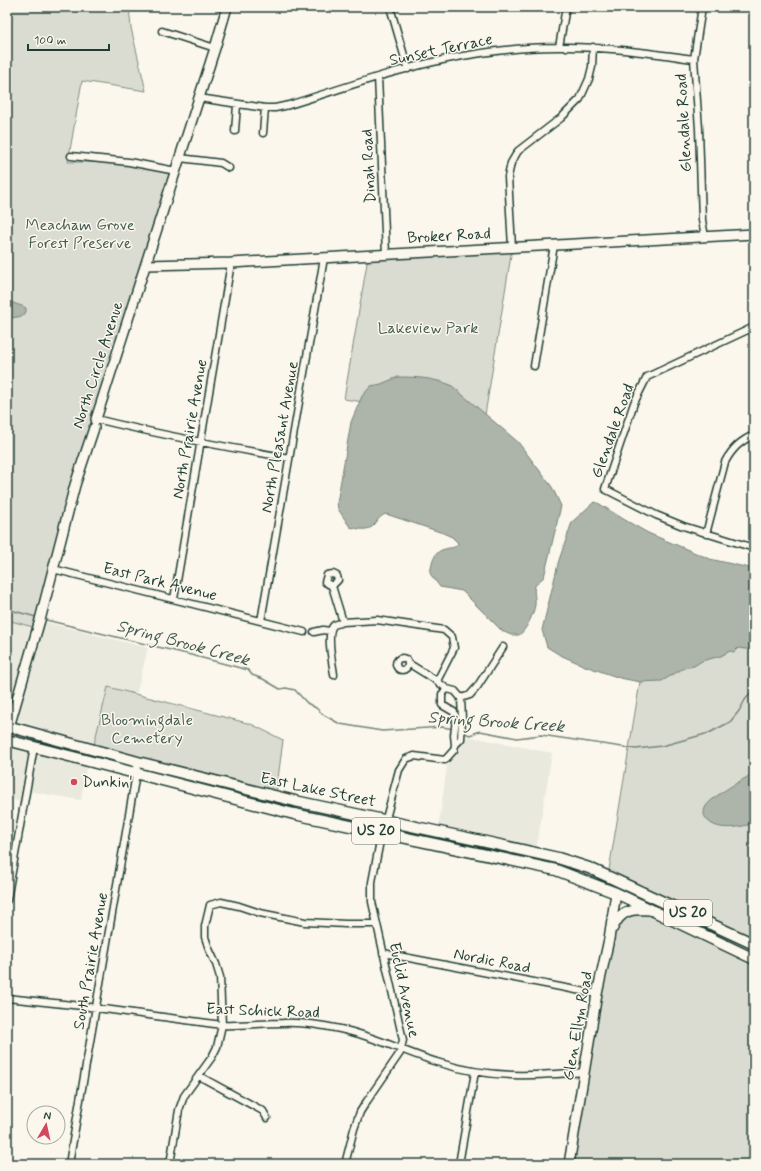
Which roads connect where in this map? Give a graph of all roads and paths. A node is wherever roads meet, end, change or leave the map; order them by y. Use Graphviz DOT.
graph roads {
  1 [pos="227,7"];
  2 [pos="390,7"];
  3 [pos="566,7"];
  4 [pos="702,7"];
  5 [pos="162,32"];
  6 [pos="559,47"];
  7 [pos="593,47"];
  8 [pos="215,48"];
  9 [pos="694,59"];
  10 [pos="408,68"];
  11 [pos="378,77"];
  12 [pos="199,98"];
  13 [pos="237,105"];
  14 [pos="265,108"];
  15 [pos="235,131"];
  16 [pos="263,134"];
  17 [pos="71,156"];
  18 [pos="180,158"];
  19 [pos="229,168"];
  20 [pos="176,171"];
  21 [pos="754,234"];
  22 [pos="705,237"];
  23 [pos="554,245"];
  24 [pos="512,247"];
  25 [pos="386,254"];
  26 [pos="324,258"];
  27 [pos="232,263"];
  28 [pos="146,265"];
  29 [pos="754,327"];
  30 [pos="534,366"];
  31 [pos="95,424"];
  32 [pos="754,435"];
  33 [pos="201,442"];
  34 [pos="290,458"];
  35 [pos="706,534"];
  36 [pos="754,548"];
  37 [pos="53,570"];
  38 [pos="332,586"];
  39 [pos="174,599"];
  40 [pos="261,621"];
  41 [pos="343,622"];
  42 [pos="330,631"];
  43 [pos="304,632"];
  44 [pos="314,632"];
  45 [pos="503,647"];
  46 [pos="408,663"];
  47 [pos="334,675"];
  48 [pos="437,681"];
  49 [pos="447,689"];
  50 [pos="460,698"];
  51 [pos="458,727"];
  52 [pos="8,730"];
  53 [pos="7,740"];
  54 [pos="455,745"];
  55 [pos="34,748"];
  56 [pos="138,762"];
  57 [pos="136,773"];
  58 [pos="385,820"];
  59 [pos="382,833"];
  60 [pos="622,883"];
  61 [pos="616,893"];
  62 [pos="7,900"];
  63 [pos="651,910"];
  64 [pos="377,924"];
  65 [pos="609,939"];
  66 [pos="754,944"];
  67 [pos="383,953"];
  68 [pos="754,959"];
  69 [pos="597,994"];
  70 [pos="7,998"];
  71 [pos="96,1008"];
  72 [pos="222,1025"];
  73 [pos="402,1048"];
  74 [pos="475,1072"];
  75 [pos="585,1072"];
  76 [pos="199,1076"];
  77 [pos="267,1118"];
  78 [pos="69,1164"];
  79 [pos="170,1164"];
  80 [pos="346,1164"];
  81 [pos="459,1164"];
  82 [pos="569,1164"];
  1 -- 8 [label="street, North Circle Avenue"];
  2 -- 10 [label="street"];
  3 -- 6 [label="street"];
  4 -- 9 [label="street, Glendale Road"];
  5 -- 8 [label="street"];
  6 -- 7 [label="street, Sunset Terrace"];
  6 -- 10 [label="street, Sunset Terrace"];
  7 -- 9 [label="street, Sunset Terrace"];
  7 -- 24 [label="street"];
  8 -- 12 [label="street, North Circle Avenue"];
  9 -- 22 [label="street, Glendale Road"];
  10 -- 11 [label="street, Sunset Terrace"];
  11 -- 14 [label="street, Sunset Terrace"];
  11 -- 25 [label="street, Dinah Road"];
  12 -- 13 [label="street, Sunset Terrace"];
  12 -- 18 [label="street, North Circle Avenue"];
  13 -- 14 [label="street, Sunset Terrace"];
  13 -- 15 [label="street"];
  14 -- 16 [label="street"];
  17 -- 20 [label="street"];
  18 -- 19 [label="street"];
  18 -- 20 [label="street, North Circle Avenue"];
  20 -- 28 [label="street, North Circle Avenue"];
  21 -- 22 [label="street, Broker Road"];
  22 -- 23 [label="street, Broker Road"];
  23 -- 24 [label="street, Broker Road"];
  23 -- 30 [label="street"];
  24 -- 25 [label="street, Broker Road"];
  25 -- 26 [label="street, Broker Road"];
  26 -- 27 [label="street, Broker Road"];
  26 -- 34 [label="street, North Pleasant Avenue"];
  27 -- 28 [label="street, Broker Road"];
  27 -- 33 [label="street, North Prairie Avenue"];
  28 -- 31 [label="street, North Circle Avenue"];
  29 -- 35 [label="street, Glendale Road"];
  31 -- 33 [label="street"];
  31 -- 37 [label="street, North Circle Avenue"];
  32 -- 35 [label="street"];
  33 -- 34 [label="street"];
  33 -- 39 [label="street, North Prairie Avenue"];
  34 -- 40 [label="street, North Pleasant Avenue"];
  35 -- 36 [label="street"];
  37 -- 39 [label="street, East Park Avenue"];
  37 -- 52 [label="street, North Circle Avenue"];
  38 -- 41 [label="street"];
  39 -- 40 [label="street, East Park Avenue"];
  40 -- 43 [label="street, East Park Avenue"];
  41 -- 42 [label="street"];
  41 -- 48 [label="street"];
  42 -- 44 [label="street"];
  42 -- 47 [label="street"];
  45 -- 50 [label="street"];
  46 -- 48 [label="street"];
  48 -- 49 [label="street"];
  49 -- 50 [label="street"];
  49 -- 51 [label="street"];
  50 -- 51 [label="street"];
  51 -- 54 [label="street"];
  51 -- 54 [label="street"];
  52 -- 56 [label="main road, East Lake Street / US 20"];
  53 -- 55 [label="main road, East Lake Street / US 20"];
  54 -- 58 [label="street, Euclid Avenue"];
  55 -- 57 [label="main road, East Lake Street / US 20"];
  55 -- 62 [label="street"];
  56 -- 57 [label="street, South Prairie Avenue"];
  56 -- 58 [label="main road, East Lake Street / US 20"];
  57 -- 59 [label="main road, East Lake Street / US 20"];
  57 -- 71 [label="street, South Prairie Avenue"];
  58 -- 59 [label="street, Euclid Avenue"];
  58 -- 60 [label="main road, East Lake Street / US 20"];
  59 -- 61 [label="main road, East Lake Street / US 20"];
  59 -- 64 [label="street, Euclid Avenue"];
  60 -- 61 [label="main road"];
  60 -- 66 [label="main road, US 20"];
  61 -- 63 [label="main road, US 20"];
  61 -- 65 [label="street, Glen Ellyn Road"];
  63 -- 65 [label="street"];
  63 -- 68 [label="main road, US 20"];
  64 -- 67 [label="street, Euclid Avenue"];
  64 -- 72 [label="street"];
  65 -- 69 [label="street, Glen Ellyn Road"];
  67 -- 69 [label="street, Nordic Road"];
  67 -- 73 [label="street, Euclid Avenue"];
  69 -- 75 [label="street, Glen Ellyn Road"];
  70 -- 71 [label="street, East Schick Road"];
  71 -- 72 [label="street, East Schick Road"];
  71 -- 78 [label="street, South Prairie Avenue"];
  72 -- 73 [label="street, East Schick Road"];
  72 -- 76 [label="street"];
  73 -- 74 [label="street, East Schick Road"];
  73 -- 80 [label="street, Euclid Avenue"];
  74 -- 75 [label="street, East Schick Road"];
  74 -- 81 [label="street"];
  75 -- 82 [label="street, Glen Ellyn Road"];
  76 -- 77 [label="street"];
  76 -- 79 [label="street"];
}
